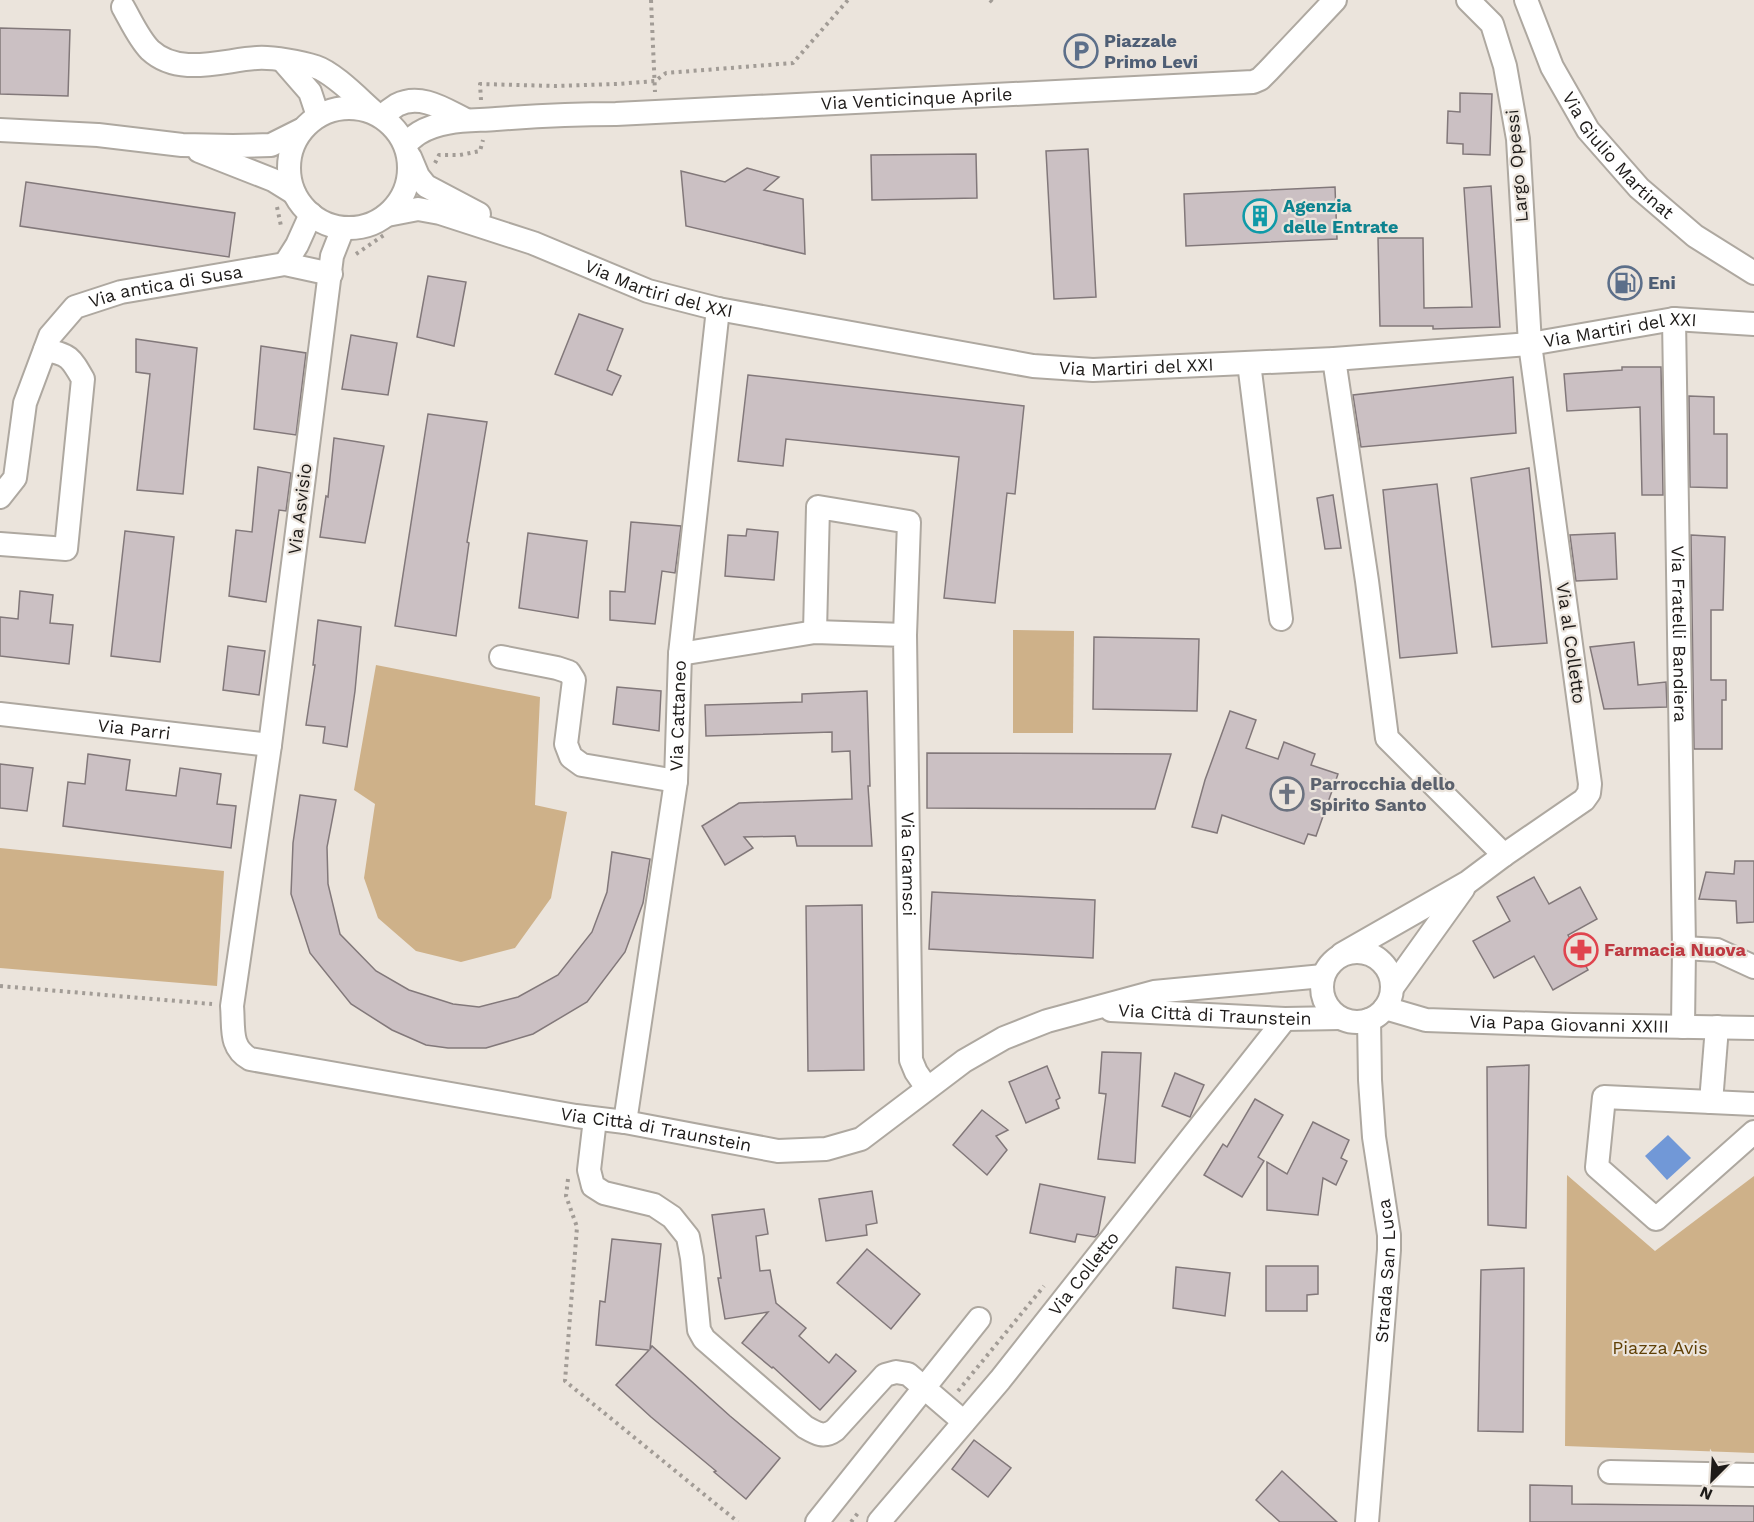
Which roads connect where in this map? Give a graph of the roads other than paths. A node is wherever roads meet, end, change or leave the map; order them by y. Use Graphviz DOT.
graph roads {
  1 [pos="1335,0"];
  2 [pos="1468,0"];
  3 [pos="1526,0"];
  4 [pos="123,8"];
  5 [pos="283,60"];
  6 [pos="378,115"];
  7 [pos="473,120"];
  8 [pos="310,123"];
  9 [pos="0,130"];
  10 [pos="182,145"];
  11 [pos="406,148"];
  12 [pos="294,193"];
  13 [pos="311,214"];
  14 [pos="388,223"];
  15 [pos="343,228"];
  16 [pos="533,243"];
  17 [pos="285,264"];
  18 [pos="332,265"];
  19 [pos="1754,273"];
  20 [pos="718,309"];
  21 [pos="1674,319"];
  22 [pos="1754,324"];
  23 [pos="1530,344"];
  24 [pos="45,350"];
  25 [pos="1334,359"];
  26 [pos="1249,363"];
  27 [pos="0,497"];
  28 [pos="0,544"];
  29 [pos="1281,619"];
  30 [pos="815,632"];
  31 [pos="905,634"];
  32 [pos="680,654"];
  33 [pos="501,657"];
  34 [pos="0,714"];
  35 [pos="270,745"];
  36 [pos="676,780"];
  37 [pos="1504,855"];
  38 [pos="1468,882"];
  39 [pos="1684,948"];
  40 [pos="1342,954"];
  41 [pos="1754,967"];
  42 [pos="1323,976"];
  43 [pos="1382,1005"];
  44 [pos="232,1006"];
  45 [pos="1089,1008"];
  46 [pos="1340,1018"];
  47 [pos="1285,1019"];
  48 [pos="1683,1027"];
  49 [pos="1717,1028"];
  50 [pos="1754,1029"];
  51 [pos="927,1088"];
  52 [pos="1711,1102"];
  53 [pos="1754,1104"];
  54 [pos="596,1119"];
  55 [pos="625,1122"];
  56 [pos="1754,1132"];
  57 [pos="979,1319"];
  58 [pos="925,1388"];
  59 [pos="964,1422"];
  60 [pos="1610,1472"];
  61 [pos="1754,1475"];
  62 [pos="817,1522"];
  63 [pos="879,1522"];
  64 [pos="1367,1522"];
  1 -- 7 [label="street, Via Venticinque Aprile"];
  2 -- 23 [label="street, Largo Opessi"];
  3 -- 19 [label="street, Via Giulio Martinat"];
  4 -- 5 [label="street"];
  5 -- 6 [label="street"];
  5 -- 8 [label="street"];
  6 -- 7 [label="street"];
  6 -- 8 [label="street"];
  6 -- 11 [label="street"];
  7 -- 11 [label="street, Via Venticinque Aprile"];
  8 -- 10 [label="street"];
  8 -- 12 [label="street"];
  9 -- 10 [label="street"];
  10 -- 12 [label="street"];
  11 -- 14 [label="street"];
  11 -- 16 [label="street, Via Martiri del XXI"];
  12 -- 13 [label="street"];
  13 -- 15 [label="street"];
  13 -- 17 [label="street"];
  14 -- 15 [label="street, Via Martiri del XXI"];
  14 -- 16 [label="street, Via Martiri del XXI"];
  15 -- 18 [label="street, Via Asvisio"];
  16 -- 20 [label="street, Via Martiri del XXI"];
  17 -- 18 [label="street"];
  17 -- 24 [label="street, Via antica di Susa"];
  18 -- 35 [label="street, Via Asvisio"];
  20 -- 26 [label="street, Via Martiri del XXI"];
  20 -- 32 [label="street, Via Cattaneo"];
  21 -- 22 [label="street, Via Martiri del XXI"];
  21 -- 23 [label="street, Via Martiri del XXI"];
  21 -- 39 [label="street, Via Fratelli Bandiera"];
  23 -- 25 [label="street, Via Martiri del XXI"];
  23 -- 37 [label="street, Via al Colletto"];
  24 -- 27 [label="street, Via antica di Susa"];
  24 -- 28 [label="street"];
  25 -- 26 [label="street, Via Martiri del XXI"];
  25 -- 37 [label="street"];
  26 -- 29 [label="street"];
  30 -- 31 [label="street"];
  30 -- 31 [label="street, Via Gramsci"];
  30 -- 32 [label="street"];
  31 -- 51 [label="street, Via Gramsci"];
  32 -- 36 [label="street, Via Cattaneo"];
  33 -- 36 [label="street"];
  34 -- 35 [label="street, Via Parri"];
  35 -- 44 [label="street, Via Asvisio"];
  36 -- 55 [label="street, Via Cattaneo"];
  37 -- 38 [label="street, Via al Colletto"];
  38 -- 40 [label="street, Via al Colletto"];
  38 -- 43 [label="street, Via al Colletto"];
  39 -- 41 [label="street"];
  39 -- 48 [label="street, Via Fratelli Bandiera"];
  40 -- 42 [label="street"];
  40 -- 43 [label="street"];
  42 -- 45 [label="street, Via Città di Traunstein"];
  42 -- 46 [label="street"];
  43 -- 46 [label="street"];
  43 -- 48 [label="street, Via Papa Giovanni XXIII"];
  43 -- 64 [label="street, Strada San Luca"];
  44 -- 54 [label="street, Via Città di Traunstein"];
  45 -- 47 [label="street, Via Città di Traunstein"];
  45 -- 51 [label="street, Via Città di Traunstein"];
  46 -- 47 [label="street, Via Città di Traunstein"];
  47 -- 59 [label="street, Via Colletto"];
  48 -- 49 [label="street, Via Papa Giovanni XXIII"];
  49 -- 50 [label="street, Via Papa Giovanni XXIII"];
  49 -- 52 [label="street"];
  51 -- 55 [label="street, Via Città di Traunstein"];
  52 -- 53 [label="street"];
  52 -- 56 [label="street"];
  54 -- 55 [label="street, Via Città di Traunstein"];
  54 -- 58 [label="street"];
  57 -- 58 [label="street"];
  58 -- 59 [label="street"];
  58 -- 62 [label="street"];
  59 -- 63 [label="street, Via Colletto"];
  60 -- 61 [label="street"];
}
